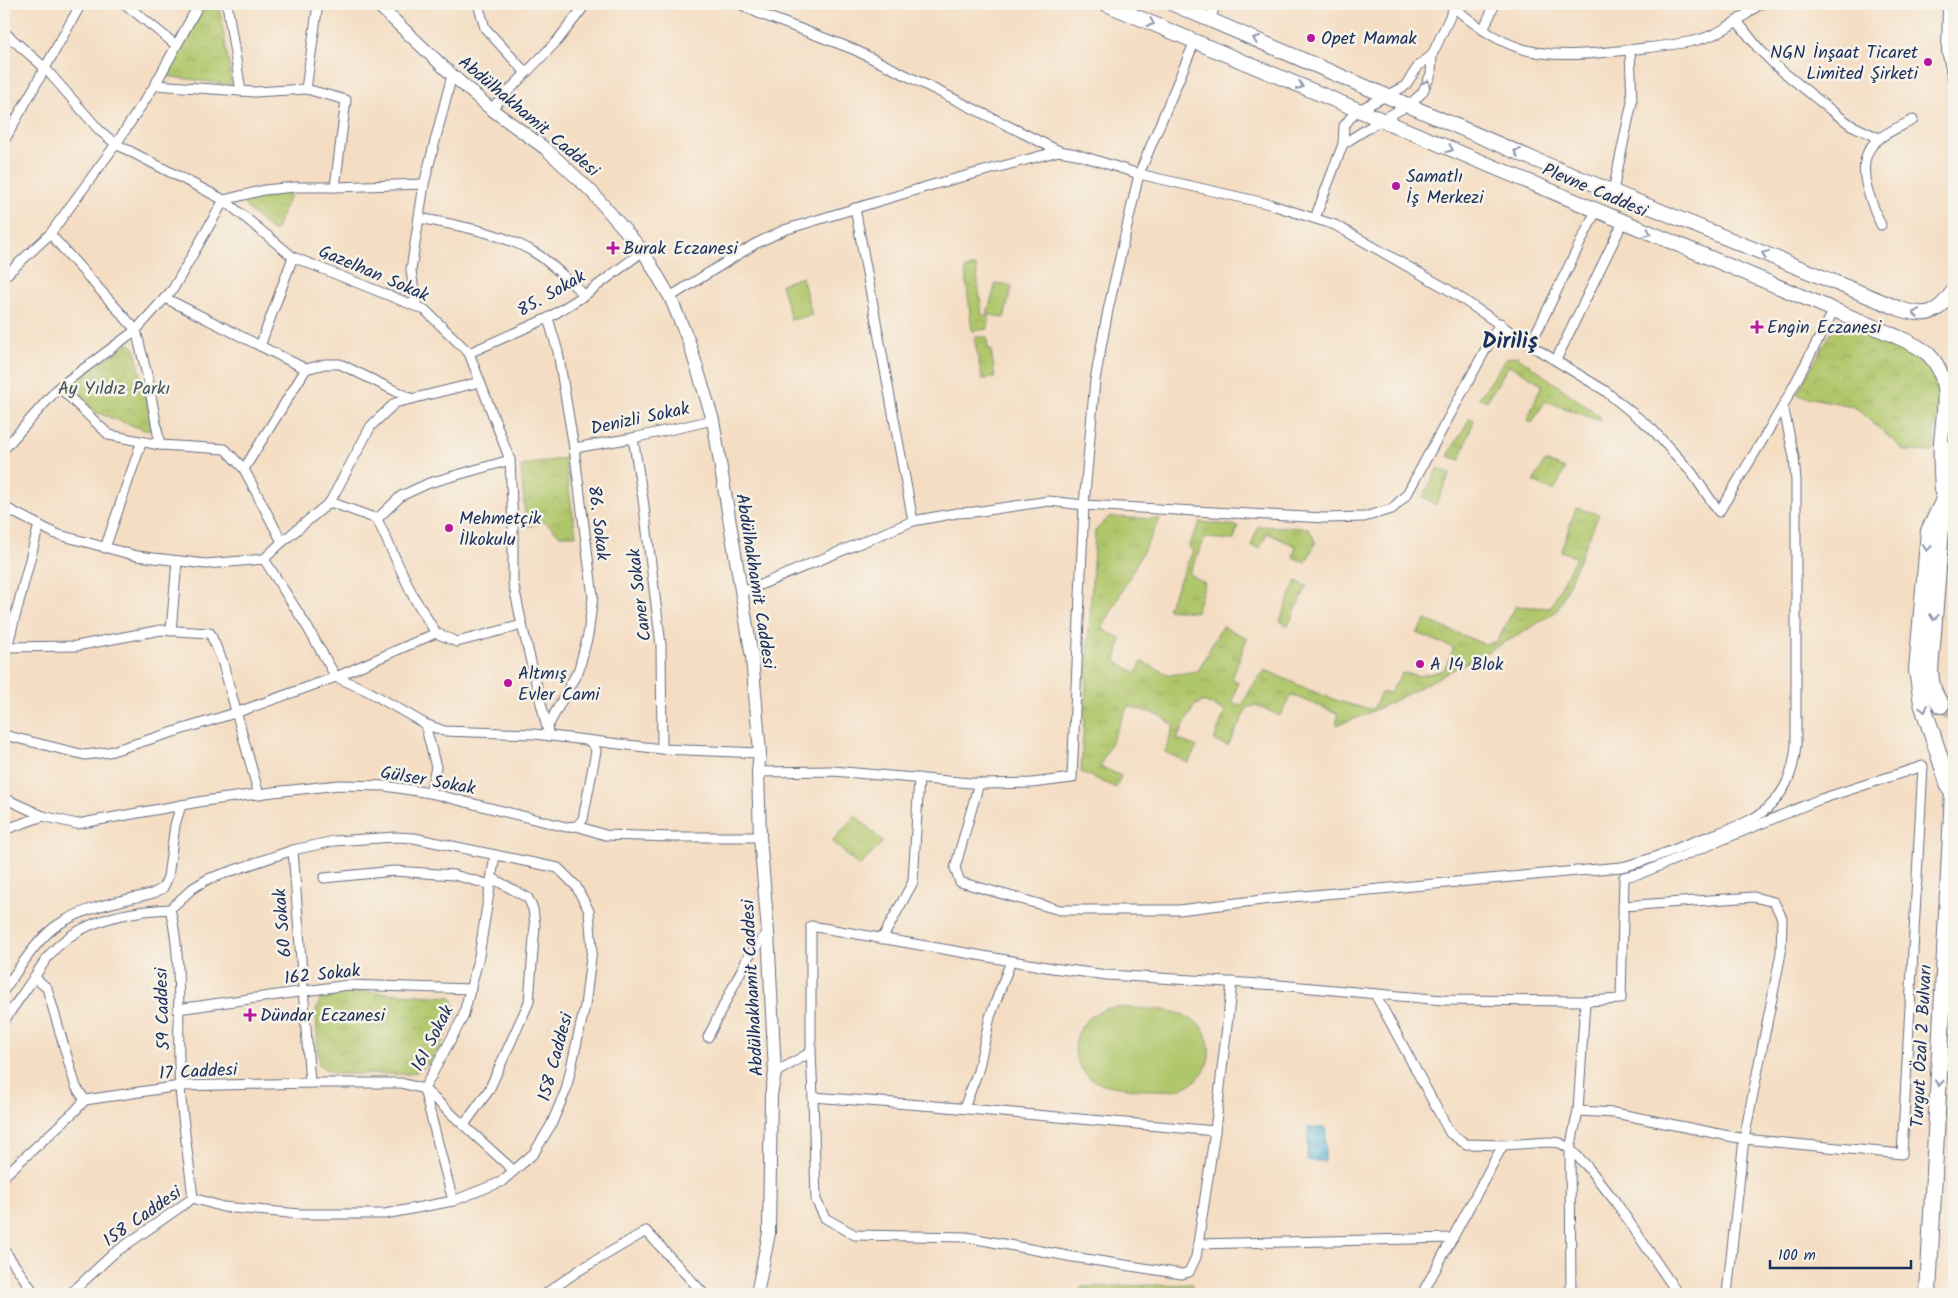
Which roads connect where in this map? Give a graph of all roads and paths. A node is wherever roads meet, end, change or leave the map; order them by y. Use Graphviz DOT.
graph roads {
  1 [pos="81,4"];
  2 [pos="125,4"];
  3 [pos="198,4"];
  4 [pos="226,4"];
  5 [pos="318,4"];
  6 [pos="377,4"];
  7 [pos="478,4"];
  8 [pos="586,4"];
  9 [pos="740,4"];
  10 [pos="1106,4"];
  11 [pos="1172,4"];
  12 [pos="1215,4"];
  13 [pos="1495,4"];
  14 [pos="1760,4"];
  15 [pos="1949,4"];
  16 [pos="1452,6"];
  17 [pos="1748,8"];
  18 [pos="1210,19"];
  19 [pos="1737,21"];
  20 [pos="1483,30"];
  21 [pos="4,32"];
  22 [pos="1195,41"];
  23 [pos="176,45"];
  24 [pos="1630,50"];
  25 [pos="1432,55"];
  26 [pos="45,68"];
  27 [pos="526,73"];
  28 [pos="452,75"];
  29 [pos="1954,78"];
  30 [pos="155,85"];
  31 [pos="306,89"];
  32 [pos="241,91"];
  33 [pos="1388,96"];
  34 [pos="1409,105"];
  35 [pos="491,109"];
  36 [pos="1359,111"];
  37 [pos="1381,120"];
  38 [pos="1913,120"];
  39 [pos="7,125"];
  40 [pos="1879,138"];
  41 [pos="4,141"];
  42 [pos="116,144"];
  43 [pos="1344,144"];
  44 [pos="1059,151"];
  45 [pos="1139,174"];
  46 [pos="424,184"];
  47 [pos="335,187"];
  48 [pos="1613,191"];
  49 [pos="224,200"];
  50 [pos="855,208"];
  51 [pos="1596,211"];
  52 [pos="419,218"];
  53 [pos="1315,218"];
  54 [pos="1623,222"];
  55 [pos="1881,225"];
  56 [pos="50,234"];
  57 [pos="643,252"];
  58 [pos="293,256"];
  59 [pos="4,277"];
  60 [pos="1954,290"];
  61 [pos="585,295"];
  62 [pos="670,297"];
  63 [pos="165,298"];
  64 [pos="416,306"];
  65 [pos="1834,310"];
  66 [pos="548,318"];
  67 [pos="1500,323"];
  68 [pos="136,330"];
  69 [pos="1530,345"];
  70 [pos="260,346"];
  71 [pos="470,353"];
  72 [pos="1556,360"];
  73 [pos="306,369"];
  74 [pos="480,382"];
  75 [pos="58,387"];
  76 [pos="412,399"];
  77 [pos="1783,406"];
  78 [pos="713,420"];
  79 [pos="633,438"];
  80 [pos="142,441"];
  81 [pos="160,445"];
  82 [pos="1954,447"];
  83 [pos="574,448"];
  84 [pos="4,449"];
  85 [pos="510,460"];
  86 [pos="244,469"];
  87 [pos="330,502"];
  88 [pos="1942,502"];
  89 [pos="1084,505"];
  90 [pos="4,507"];
  91 [pos="377,518"];
  92 [pos="914,521"];
  93 [pos="39,525"];
  94 [pos="282,542"];
  95 [pos="105,548"];
  96 [pos="264,559"];
  97 [pos="177,561"];
  98 [pos="742,593"];
  99 [pos="4,618"];
  100 [pos="14,621"];
  101 [pos="522,625"];
  102 [pos="171,631"];
  103 [pos="436,633"];
  104 [pos="7,647"];
  105 [pos="4,659"];
  106 [pos="336,677"];
  107 [pos="1941,705"];
  108 [pos="238,712"];
  109 [pos="426,724"];
  110 [pos="548,726"];
  111 [pos="4,735"];
  112 [pos="549,736"];
  113 [pos="587,740"];
  114 [pos="662,749"];
  115 [pos="760,753"];
  116 [pos="758,772"];
  117 [pos="1954,772"];
  118 [pos="919,778"];
  119 [pos="979,783"];
  120 [pos="430,793"];
  121 [pos="259,794"];
  122 [pos="4,798"];
  123 [pos="1954,800"];
  124 [pos="181,805"];
  125 [pos="43,816"];
  126 [pos="577,826"];
  127 [pos="4,830"];
  128 [pos="760,837"];
  129 [pos="293,850"];
  130 [pos="495,855"];
  131 [pos="324,878"];
  132 [pos="491,881"];
  133 [pos="1624,906"];
  134 [pos="170,909"];
  135 [pos="768,932"];
  136 [pos="882,939"];
  137 [pos="1012,961"];
  138 [pos="34,977"];
  139 [pos="1232,982"];
  140 [pos="471,989"];
  141 [pos="4,990"];
  142 [pos="304,992"];
  143 [pos="1375,994"];
  144 [pos="1585,1001"];
  145 [pos="178,1010"];
  146 [pos="4,1020"];
  147 [pos="708,1037"];
  148 [pos="811,1052"];
  149 [pos="775,1073"];
  150 [pos="310,1082"];
  151 [pos="180,1086"];
  152 [pos="424,1088"];
  153 [pos="813,1097"];
  154 [pos="85,1100"];
  155 [pos="964,1108"];
  156 [pos="1578,1111"];
  157 [pos="464,1125"];
  158 [pos="1215,1131"];
  159 [pos="1744,1139"];
  160 [pos="1503,1145"];
  161 [pos="1570,1148"];
  162 [pos="513,1170"];
  163 [pos="4,1176"];
  164 [pos="193,1198"];
  165 [pos="453,1201"];
  166 [pos="1453,1238"];
  167 [pos="1198,1244"];
  168 [pos="4,1250"];
  169 [pos="36,1294"];
  170 [pos="70,1294"];
  171 [pos="545,1294"];
  172 [pos="704,1294"];
  173 [pos="757,1294"];
  174 [pos="1422,1294"];
  175 [pos="1571,1294"];
  176 [pos="1678,1294"];
  177 [pos="1727,1294"];
  178 [pos="1928,1294"];
  1 -- 26 [label="street"];
  2 -- 23 [label="street"];
  3 -- 23 [label="street"];
  4 -- 32 [label="street"];
  5 -- 31 [label="street"];
  6 -- 28 [label="main road, Abdülhakhamit Caddesi"];
  7 -- 27 [label="street"];
  8 -- 27 [label="street"];
  9 -- 44 [label="street"];
  10 -- 22 [label="main road, Plevne Caddesi, one-way"];
  11 -- 18 [label="main road, Plevne Caddesi"];
  12 -- 18 [label="street"];
  13 -- 20 [label="street"];
  14 -- 17 [label="street"];
  15 -- 29 [label="main road"];
  16 -- 20 [label="street"];
  16 -- 25 [label="street"];
  17 -- 19 [label="street"];
  33 -- 18 [label="main road, Plevne Caddesi, one-way"];
  19 -- 24 [label="street"];
  19 -- 40 [label="street"];
  20 -- 24 [label="street"];
  21 -- 26 [label="street, Gazelhan Sokak"];
  22 -- 36 [label="main road, Plevne Caddesi, one-way"];
  22 -- 45 [label="street"];
  23 -- 30 [label="street"];
  24 -- 48 [label="street"];
  25 -- 33 [label="street"];
  34 -- 25 [label="street, one-way"];
  26 -- 39 [label="street"];
  26 -- 42 [label="street, Gazelhan Sokak"];
  27 -- 35 [label="street"];
  28 -- 35 [label="main road, Abdülhakhamit Caddesi"];
  28 -- 46 [label="street"];
  30 -- 32 [label="street"];
  30 -- 42 [label="street"];
  31 -- 32 [label="street"];
  31 -- 47 [label="street"];
  33 -- 34 [label="main road, Plevne Caddesi"];
  33 -- 36 [label="street"];
  34 -- 37 [label="street"];
  48 -- 34 [label="main road, Plevne Caddesi, one-way"];
  35 -- 57 [label="main road, Abdülhakhamit Caddesi"];
  36 -- 37 [label="main road, Plevne Caddesi"];
  36 -- 43 [label="street"];
  37 -- 43 [label="street"];
  37 -- 51 [label="main road, Plevne Caddesi, one-way"];
  38 -- 40 [label="street"];
  39 -- 41 [label="street"];
  40 -- 55 [label="street"];
  42 -- 49 [label="street, Gazelhan Sokak"];
  42 -- 56 [label="street"];
  43 -- 53 [label="street"];
  44 -- 45 [label="street"];
  44 -- 50 [label="street"];
  45 -- 53 [label="street"];
  45 -- 89 [label="street"];
  46 -- 47 [label="street"];
  46 -- 52 [label="street"];
  47 -- 49 [label="street"];
  60 -- 48 [label="main road, Plevne Caddesi, one-way"];
  49 -- 58 [label="street, Gazelhan Sokak"];
  49 -- 63 [label="street"];
  50 -- 62 [label="street"];
  50 -- 92 [label="street"];
  51 -- 54 [label="main road, Plevne Caddesi"];
  51 -- 69 [label="street"];
  52 -- 61 [label="street"];
  52 -- 64 [label="street"];
  53 -- 67 [label="street"];
  54 -- 65 [label="main road, Plevne Caddesi, one-way"];
  54 -- 72 [label="street"];
  56 -- 59 [label="street"];
  56 -- 68 [label="street"];
  57 -- 61 [label="street, 85. Sokak"];
  57 -- 62 [label="main road, Abdülhakhamit Caddesi"];
  58 -- 64 [label="street, Gazelhan Sokak"];
  58 -- 70 [label="street"];
  61 -- 66 [label="street, 85. Sokak"];
  62 -- 78 [label="main road, Abdülhakhamit Caddesi"];
  63 -- 68 [label="street"];
  63 -- 70 [label="street"];
  64 -- 71 [label="street, Gazelhan Sokak"];
  65 -- 77 [label="street"];
  65 -- 88 [label="main road, Plevne Caddesi"];
  66 -- 71 [label="street, 85. Sokak"];
  66 -- 83 [label="street, 86. Sokak"];
  67 -- 69 [label="street"];
  67 -- 89 [label="street"];
  68 -- 75 [label="street"];
  68 -- 81 [label="street"];
  69 -- 72 [label="street"];
  70 -- 73 [label="street"];
  71 -- 74 [label="street, Gazelhan Sokak"];
  72 -- 77 [label="street"];
  73 -- 76 [label="street"];
  73 -- 86 [label="street"];
  74 -- 76 [label="street"];
  74 -- 85 [label="street, Gazelhan Sokak"];
  75 -- 80 [label="street"];
  75 -- 84 [label="street"];
  76 -- 87 [label="street"];
  77 -- 119 [label="street"];
  78 -- 79 [label="street, Denizli Sokak"];
  78 -- 98 [label="main road, Abdülhakhamit Caddesi"];
  79 -- 83 [label="street, Denizli Sokak"];
  79 -- 114 [label="street, Caner Sokak"];
  80 -- 81 [label="street"];
  80 -- 95 [label="street"];
  81 -- 86 [label="street"];
  82 -- 88 [label="highway, Turgut Özal 2 Bulvarı"];
  83 -- 110 [label="street, 86. Sokak"];
  85 -- 91 [label="street"];
  85 -- 101 [label="street, Gazelhan Sokak"];
  86 -- 94 [label="street"];
  87 -- 91 [label="street"];
  87 -- 94 [label="street"];
  88 -- 107 [label="highway, Turgut Özal 2 Bulvarı, one-way"];
  88 -- 123 [label="highway, Turgut Özal 2 Bulvarı, one-way"];
  89 -- 92 [label="street"];
  89 -- 119 [label="street"];
  90 -- 93 [label="street"];
  91 -- 103 [label="street"];
  92 -- 98 [label="street"];
  93 -- 95 [label="street"];
  93 -- 100 [label="street"];
  94 -- 96 [label="street"];
  95 -- 97 [label="street"];
  96 -- 97 [label="street"];
  96 -- 106 [label="street"];
  97 -- 102 [label="street"];
  98 -- 115 [label="main road, Abdülhakhamit Caddesi"];
  99 -- 100 [label="street"];
  100 -- 104 [label="street"];
  101 -- 103 [label="street"];
  101 -- 110 [label="street, Gazelhan Sokak"];
  102 -- 104 [label="street"];
  102 -- 108 [label="street"];
  103 -- 106 [label="street"];
  104 -- 105 [label="street"];
  106 -- 108 [label="street"];
  106 -- 109 [label="street"];
  108 -- 111 [label="street"];
  108 -- 121 [label="street"];
  109 -- 112 [label="street"];
  109 -- 120 [label="street"];
  110 -- 112 [label="street, Gazelhan Sokak"];
  112 -- 113 [label="street"];
  113 -- 114 [label="street"];
  113 -- 126 [label="street"];
  114 -- 115 [label="street"];
  115 -- 116 [label="main road, Abdülhakhamit Caddesi"];
  116 -- 118 [label="street"];
  116 -- 128 [label="main road, Abdülhakhamit Caddesi"];
  117 -- 123 [label="highway, Turgut Özal 2 Bulvarı"];
  118 -- 119 [label="street"];
  118 -- 136 [label="street"];
  120 -- 121 [label="street, Gülser Sokak"];
  120 -- 126 [label="street, Gülser Sokak"];
  121 -- 124 [label="street, Gülser Sokak"];
  122 -- 125 [label="street, Gülser Sokak"];
  123 -- 178 [label="highway, Turgut Özal 2 Bulvarı, one-way"];
  124 -- 125 [label="street, Gülser Sokak"];
  124 -- 141 [label="street"];
  125 -- 127 [label="street"];
  126 -- 128 [label="street, Gülser Sokak"];
  128 -- 135 [label="main road, Abdülhakhamit Caddesi"];
  129 -- 130 [label="street, 158 Caddesi"];
  129 -- 134 [label="street, 158 Caddesi"];
  129 -- 142 [label="street, 60 Sokak"];
  130 -- 132 [label="street, 161 Sokak"];
  130 -- 162 [label="street, 158 Caddesi"];
  131 -- 132 [label="street"];
  132 -- 140 [label="street, 161 Sokak"];
  132 -- 157 [label="street"];
  133 -- 144 [label="street"];
  133 -- 159 [label="street"];
  133 -- 159 [label="street"];
  134 -- 138 [label="street"];
  134 -- 145 [label="street, 59 Caddesi"];
  135 -- 147 [label="street"];
  135 -- 149 [label="main road, Abdülhakhamit Caddesi"];
  136 -- 137 [label="street"];
  136 -- 148 [label="street"];
  137 -- 139 [label="street"];
  137 -- 155 [label="street"];
  138 -- 146 [label="street"];
  138 -- 154 [label="street"];
  139 -- 143 [label="street"];
  139 -- 158 [label="street"];
  140 -- 142 [label="street, 162 Sokak"];
  140 -- 152 [label="street, 161 Sokak"];
  142 -- 145 [label="street, 162 Sokak"];
  142 -- 150 [label="street, 60 Sokak"];
  143 -- 144 [label="street"];
  143 -- 160 [label="street"];
  144 -- 156 [label="street"];
  145 -- 151 [label="street, 59 Caddesi"];
  148 -- 149 [label="street"];
  148 -- 153 [label="street"];
  149 -- 173 [label="main road, Abdülhakhamit Caddesi"];
  150 -- 151 [label="street, 17 Caddesi"];
  150 -- 152 [label="street, 17 Caddesi"];
  151 -- 154 [label="street, 17 Caddesi"];
  151 -- 164 [label="street, 59 Caddesi"];
  152 -- 157 [label="street, 161 Sokak"];
  152 -- 165 [label="street"];
  153 -- 155 [label="street"];
  153 -- 167 [label="street"];
  154 -- 163 [label="street"];
  155 -- 158 [label="street"];
  156 -- 159 [label="street"];
  156 -- 161 [label="street"];
  157 -- 162 [label="street, 161 Sokak"];
  158 -- 167 [label="street"];
  159 -- 177 [label="street"];
  160 -- 161 [label="street"];
  160 -- 166 [label="street"];
  161 -- 175 [label="street"];
  161 -- 176 [label="street"];
  162 -- 165 [label="street, 158 Caddesi"];
  164 -- 165 [label="street, 158 Caddesi"];
  164 -- 170 [label="street, 158 Caddesi"];
  166 -- 167 [label="street"];
  166 -- 174 [label="street"];
  168 -- 169 [label="street"];
  171 -- 172 [label="street"];
}
